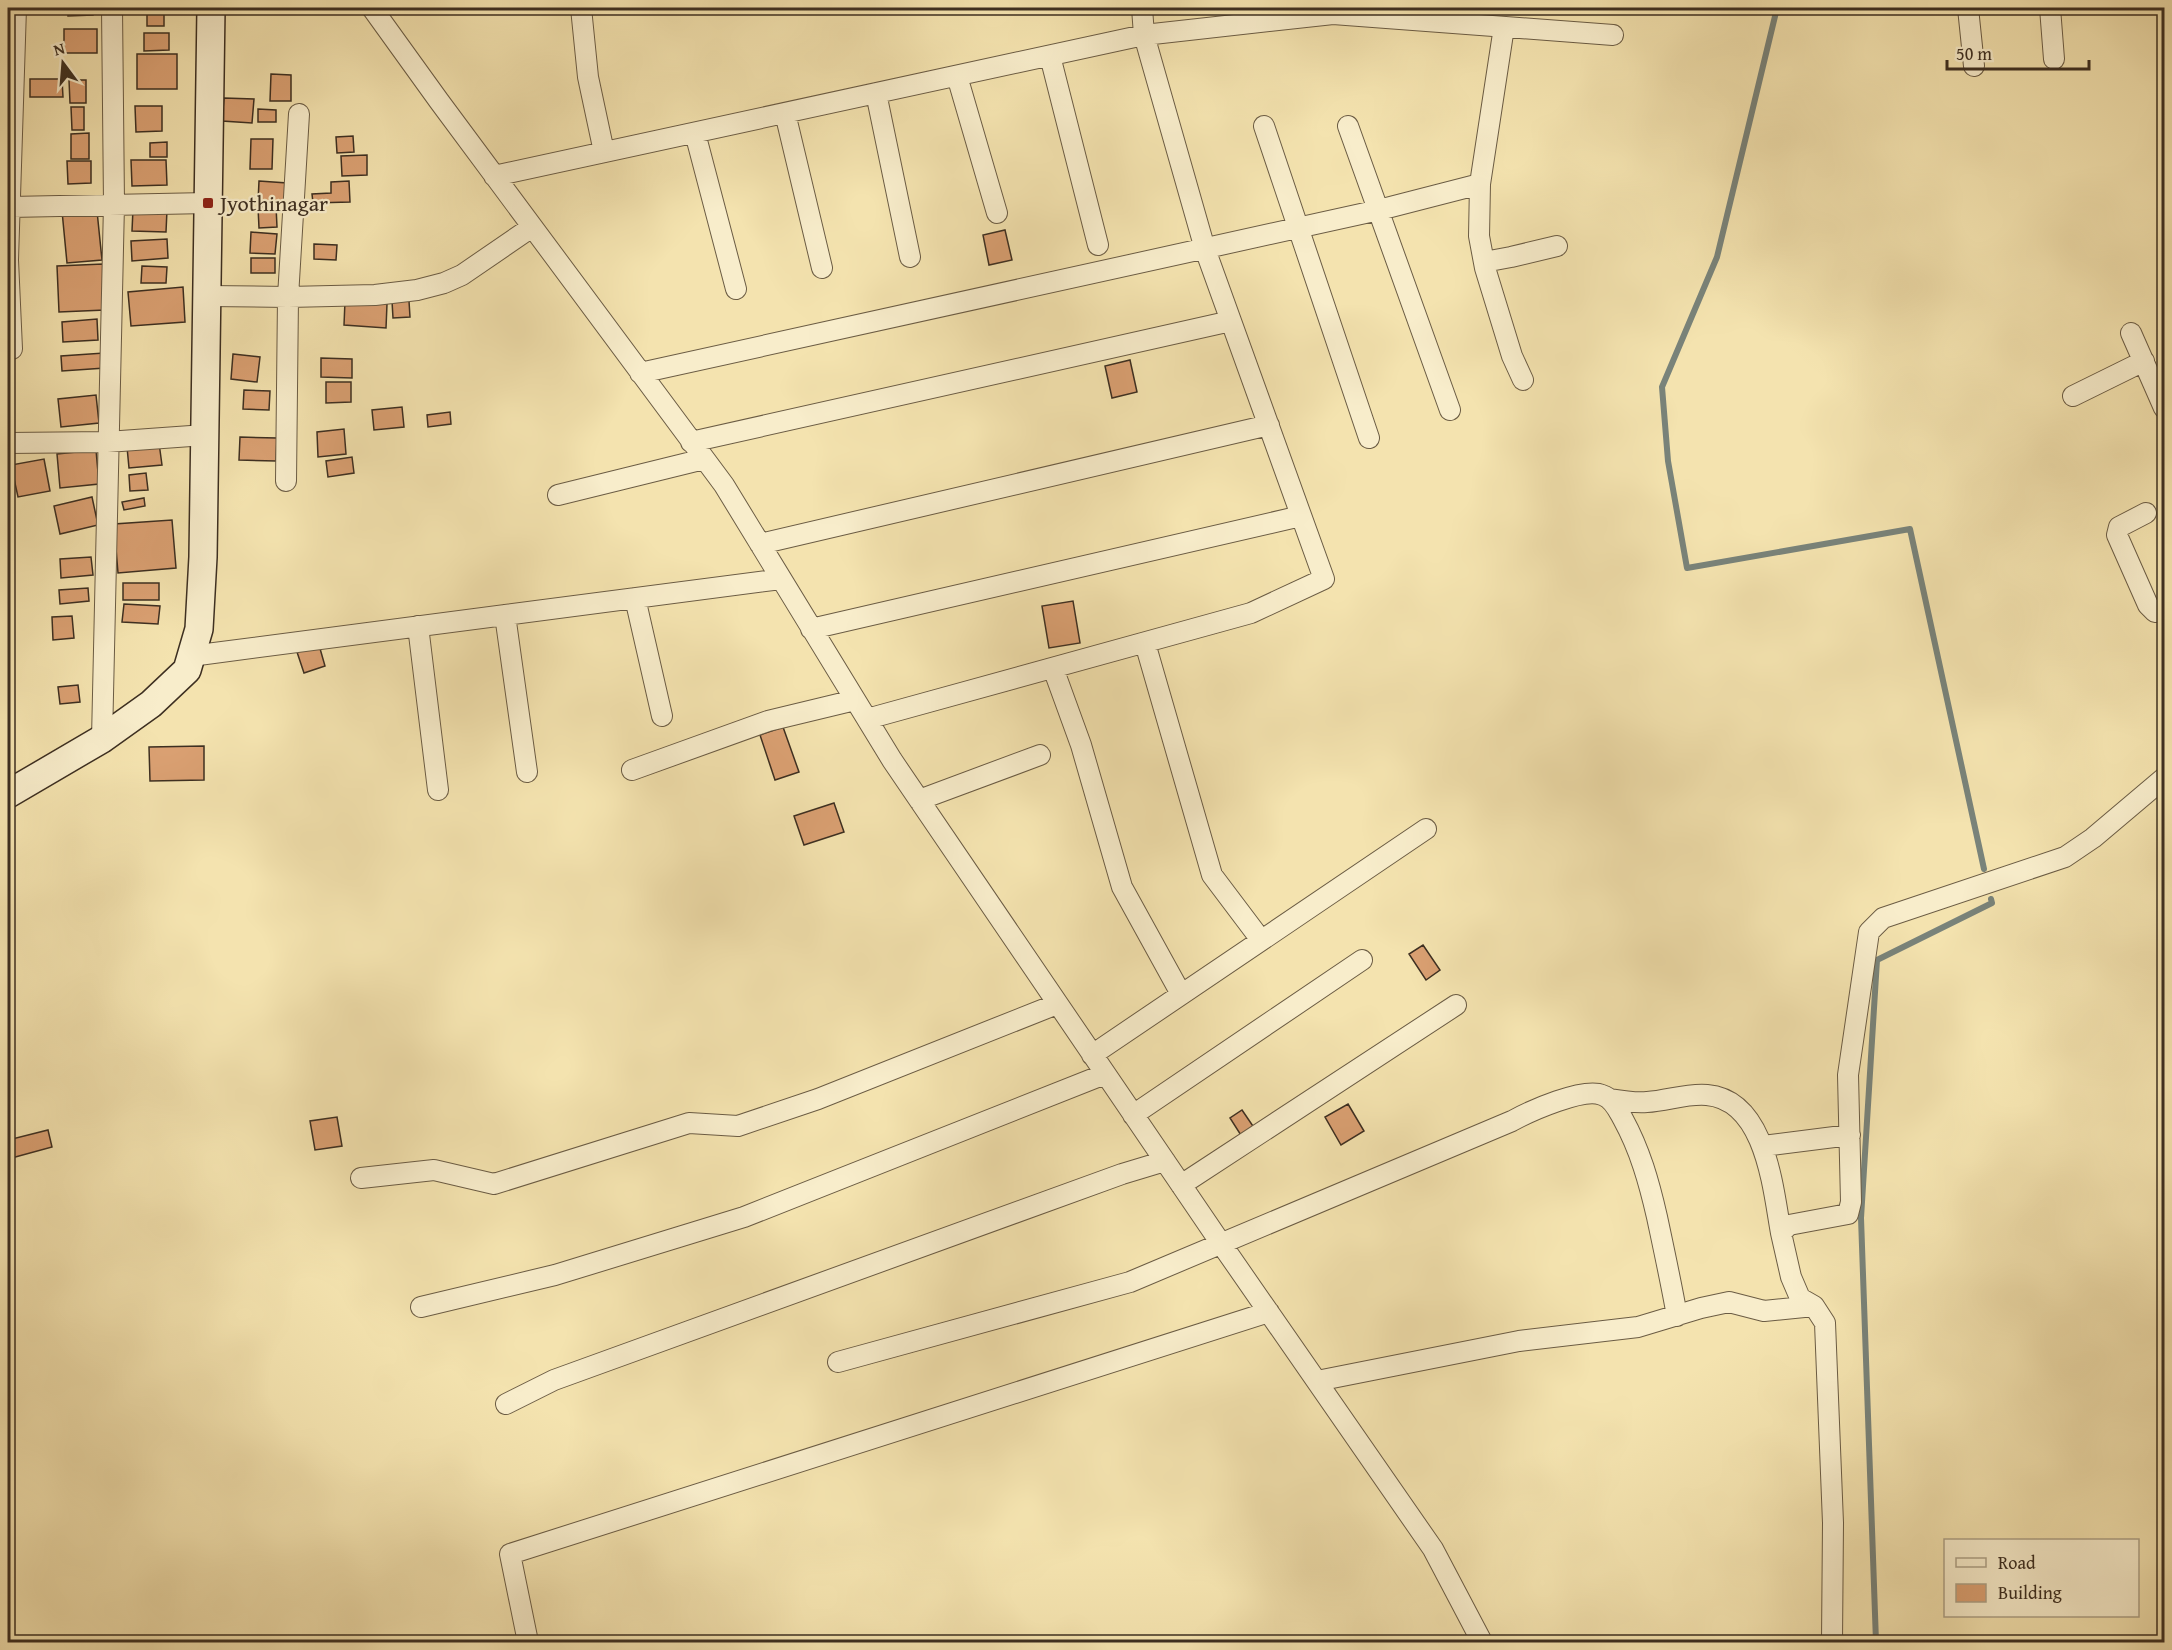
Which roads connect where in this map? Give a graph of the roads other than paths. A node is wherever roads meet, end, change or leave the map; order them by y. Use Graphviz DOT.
graph roads {
  1 [pos="16,8"];
  2 [pos="112,8"];
  3 [pos="211,8"];
  4 [pos="372,8"];
  5 [pos="581,8"];
  6 [pos="1142,8"];
  7 [pos="1968,8"];
  8 [pos="2050,8"];
  9 [pos="1504,27"];
  10 [pos="1144,35"];
  11 [pos="1613,35"];
  12 [pos="1050,56"];
  13 [pos="2054,59"];
  14 [pos="1974,66"];
  15 [pos="957,76"];
  16 [pos="876,93"];
  17 [pos="786,113"];
  18 [pos="299,114"];
  19 [pos="1264,126"];
  20 [pos="1348,126"];
  21 [pos="694,132"];
  22 [pos="603,152"];
  23 [pos="494,176"];
  24 [pos="1480,184"];
  25 [pos="208,203"];
  26 [pos="114,204"];
  27 [pos="10,207"];
  28 [pos="1379,210"];
  29 [pos="997,213"];
  30 [pos="532,227"];
  31 [pos="1298,228"];
  32 [pos="1098,245"];
  33 [pos="1557,246"];
  34 [pos="1205,249"];
  35 [pos="910,257"];
  36 [pos="8,260"];
  37 [pos="1484,262"];
  38 [pos="822,268"];
  39 [pos="736,290"];
  40 [pos="207,296"];
  41 [pos="288,297"];
  42 [pos="1231,321"];
  43 [pos="2132,333"];
  44 [pos="8,350"];
  45 [pos="2144,361"];
  46 [pos="640,373"];
  47 [pos="1523,380"];
  48 [pos="2073,396"];
  49 [pos="2164,408"];
  50 [pos="1450,410"];
  51 [pos="1269,425"];
  52 [pos="205,435"];
  53 [pos="1369,438"];
  54 [pos="107,442"];
  55 [pos="692,442"];
  56 [pos="8,443"];
  57 [pos="704,459"];
  58 [pos="286,481"];
  59 [pos="558,495"];
  60 [pos="2146,513"];
  61 [pos="1301,516"];
  62 [pos="760,544"];
  63 [pos="781,579"];
  64 [pos="635,598"];
  65 [pos="2164,610"];
  66 [pos="505,615"];
  67 [pos="418,626"];
  68 [pos="811,629"];
  69 [pos="1145,643"];
  70 [pos="191,656"];
  71 [pos="1053,668"];
  72 [pos="855,700"];
  73 [pos="662,716"];
  74 [pos="867,719"];
  75 [pos="102,739"];
  76 [pos="1040,755"];
  77 [pos="632,770"];
  78 [pos="528,772"];
  79 [pos="2164,778"];
  80 [pos="438,790"];
  81 [pos="8,794"];
  82 [pos="919,800"];
  83 [pos="1426,829"];
  84 [pos="1261,940"];
  85 [pos="1362,960"];
  86 [pos="1181,994"];
  87 [pos="1058,1004"];
  88 [pos="1456,1005"];
  89 [pos="1092,1055"];
  90 [pos="1105,1074"];
  91 [pos="1610,1099"];
  92 [pos="1133,1115"];
  93 [pos="1850,1135"];
  94 [pos="1764,1146"];
  95 [pos="1165,1161"];
  96 [pos="361,1178"];
  97 [pos="1181,1185"];
  98 [pos="1780,1233"];
  99 [pos="1220,1242"];
  100 [pos="1814,1306"];
  101 [pos="421,1307"];
  102 [pos="1269,1312"];
  103 [pos="1677,1316"];
  104 [pos="838,1362"];
  105 [pos="1317,1382"];
  106 [pos="506,1404"];
  107 [pos="528,1642"];
  108 [pos="1482,1642"];
  109 [pos="1832,1642"];
  1 -- 27 [label="street"];
  2 -- 26 [label="street"];
  3 -- 25 [label="street"];
  4 -- 23 [label="street"];
  5 -- 22 [label="street"];
  6 -- 10 [label="street"];
  7 -- 14 [label="street"];
  8 -- 13 [label="street"];
  9 -- 10 [label="street"];
  9 -- 11 [label="street"];
  9 -- 24 [label="street"];
  10 -- 12 [label="street"];
  10 -- 34 [label="street"];
  12 -- 15 [label="street"];
  12 -- 32 [label="street"];
  15 -- 16 [label="street"];
  15 -- 29 [label="street"];
  16 -- 17 [label="street"];
  16 -- 35 [label="street"];
  17 -- 21 [label="street"];
  17 -- 38 [label="street"];
  18 -- 41 [label="street"];
  19 -- 31 [label="street"];
  20 -- 28 [label="street"];
  21 -- 22 [label="street"];
  21 -- 39 [label="street"];
  22 -- 23 [label="street"];
  23 -- 30 [label="street"];
  24 -- 28 [label="street"];
  24 -- 37 [label="street"];
  25 -- 26 [label="street"];
  25 -- 40 [label="street"];
  26 -- 27 [label="street"];
  26 -- 54 [label="street"];
  27 -- 36 [label="street"];
  28 -- 31 [label="street"];
  28 -- 50 [label="street"];
  30 -- 41 [label="street"];
  30 -- 46 [label="street"];
  31 -- 34 [label="street"];
  31 -- 53 [label="street"];
  33 -- 37 [label="street"];
  34 -- 42 [label="street"];
  34 -- 46 [label="street"];
  36 -- 44 [label="street"];
  37 -- 47 [label="street"];
  40 -- 41 [label="street"];
  40 -- 52 [label="street"];
  41 -- 58 [label="street"];
  42 -- 51 [label="street"];
  42 -- 55 [label="street"];
  43 -- 45 [label="street"];
  45 -- 48 [label="street"];
  45 -- 49 [label="street"];
  46 -- 55 [label="street"];
  51 -- 61 [label="street"];
  51 -- 62 [label="street"];
  52 -- 54 [label="street"];
  52 -- 70 [label="street"];
  54 -- 56 [label="street"];
  54 -- 75 [label="street"];
  55 -- 57 [label="street"];
  57 -- 59 [label="street"];
  57 -- 62 [label="street"];
  60 -- 65 [label="street"];
  61 -- 68 [label="street"];
  61 -- 69 [label="street"];
  62 -- 63 [label="street"];
  63 -- 64 [label="street"];
  63 -- 68 [label="street"];
  64 -- 66 [label="street"];
  64 -- 73 [label="street"];
  66 -- 67 [label="street"];
  66 -- 78 [label="street"];
  67 -- 70 [label="street"];
  67 -- 80 [label="street"];
  68 -- 72 [label="street"];
  69 -- 71 [label="street"];
  69 -- 84 [label="street"];
  70 -- 75 [label="street"];
  71 -- 74 [label="street"];
  71 -- 86 [label="street"];
  72 -- 74 [label="street"];
  72 -- 77 [label="street"];
  74 -- 82 [label="street"];
  75 -- 81 [label="street"];
  76 -- 82 [label="street"];
  79 -- 93 [label="street"];
  82 -- 87 [label="street"];
  83 -- 84 [label="street"];
  84 -- 86 [label="street"];
  85 -- 92 [label="street"];
  86 -- 89 [label="street"];
  87 -- 89 [label="street"];
  87 -- 96 [label="street"];
  88 -- 97 [label="street"];
  89 -- 90 [label="street"];
  90 -- 92 [label="street"];
  90 -- 101 [label="street"];
  91 -- 94 [label="street"];
  91 -- 99 [label="street"];
  91 -- 103 [label="street"];
  92 -- 95 [label="street"];
  93 -- 94 [label="street"];
  93 -- 98 [label="street"];
  94 -- 98 [label="street"];
  95 -- 97 [label="street"];
  95 -- 106 [label="street"];
  97 -- 99 [label="street"];
  98 -- 100 [label="street"];
  99 -- 102 [label="street"];
  99 -- 104 [label="street"];
  100 -- 103 [label="street"];
  100 -- 109 [label="street"];
  102 -- 105 [label="street"];
  102 -- 107 [label="street"];
  103 -- 105 [label="street"];
  105 -- 108 [label="street"];
}
